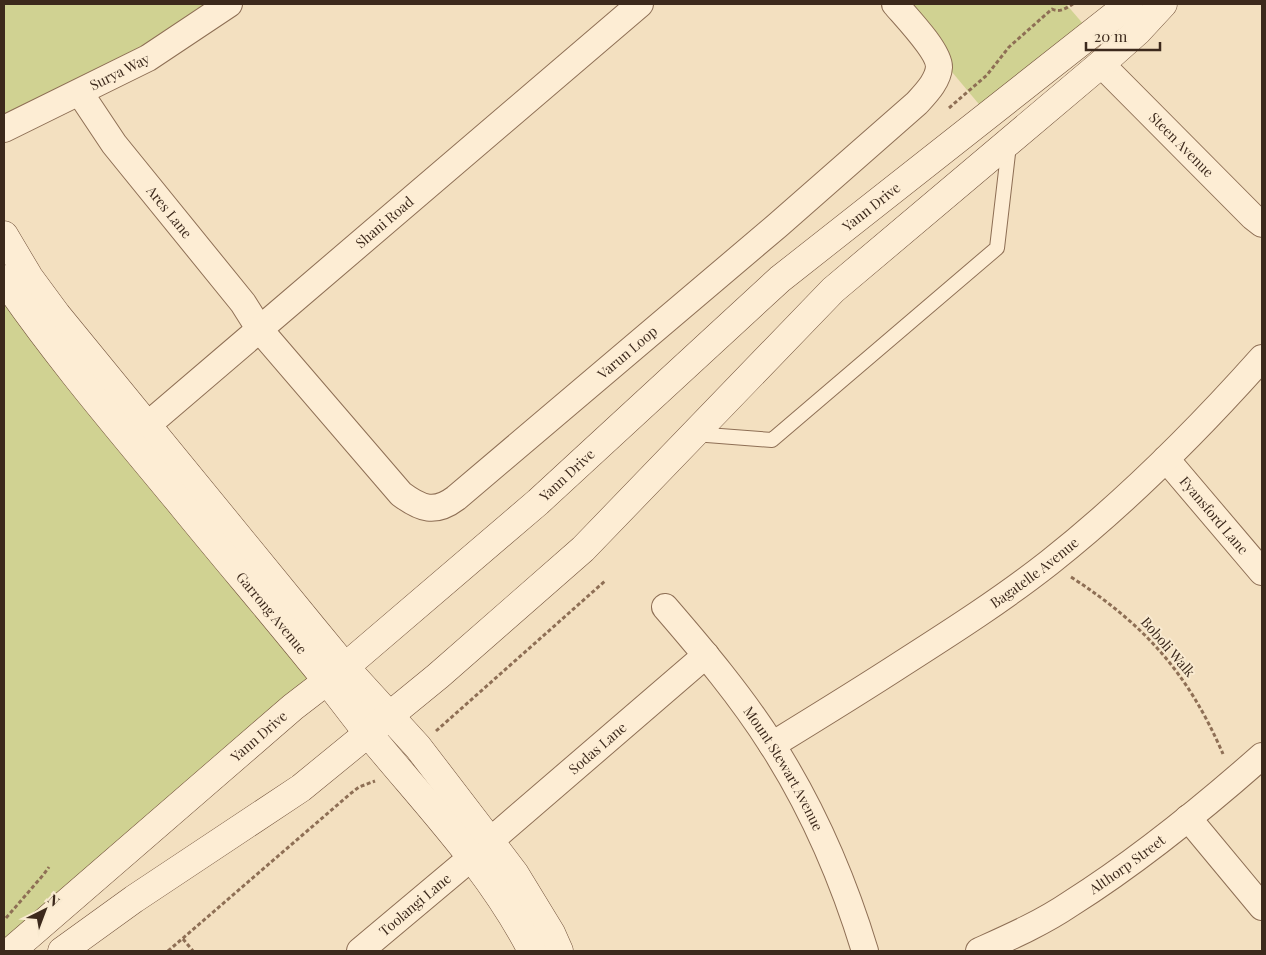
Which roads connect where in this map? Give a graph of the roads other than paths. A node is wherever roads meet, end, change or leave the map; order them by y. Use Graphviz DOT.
graph roads {
  1 [pos="229,4"];
  2 [pos="640,4"];
  3 [pos="894,4"];
  4 [pos="1128,4"];
  5 [pos="1163,4"];
  6 [pos="1101,64"];
  7 [pos="80,93"];
  8 [pos="4,129"];
  9 [pos="1009,141"];
  10 [pos="1262,224"];
  11 [pos="4,235"];
  12 [pos="4,279"];
  13 [pos="260,330"];
  14 [pos="1262,358"];
  15 [pos="138,433"];
  16 [pos="694,434"];
  17 [pos="1166,459"];
  18 [pos="1262,572"];
  19 [pos="665,607"];
  20 [pos="706,655"];
  21 [pos="336,674"];
  22 [pos="389,715"];
  23 [pos="368,732"];
  24 [pos="772,745"];
  25 [pos="1262,756"];
  26 [pos="1188,818"];
  27 [pos="481,849"];
  28 [pos="1262,908"];
  29 [pos="11,951"];
  30 [pos="62,951"];
  31 [pos="360,951"];
  32 [pos="532,951"];
  33 [pos="559,951"];
  34 [pos="866,951"];
  35 [pos="979,951"];
  1 -- 7 [label="street, Surya Way"];
  2 -- 13 [label="street, Shani Road"];
  3 -- 13 [label="street, Varun Loop"];
  4 -- 21 [label="street, Yann Drive"];
  5 -- 6 [label="street"];
  6 -- 9 [label="street"];
  6 -- 10 [label="street, Steen Avenue"];
  7 -- 8 [label="street, Surya Way"];
  7 -- 13 [label="street, Ares Lane"];
  9 -- 16 [label="street"];
  9 -- 16 [label="lane"];
  11 -- 15 [label="street, Garrong Avenue"];
  12 -- 15 [label="street, Garrong Avenue"];
  13 -- 15 [label="street, Shani Road"];
  14 -- 17 [label="street, Bagatelle Avenue"];
  15 -- 21 [label="street, Garrong Avenue"];
  16 -- 22 [label="street"];
  17 -- 18 [label="street, Fyansford Lane"];
  17 -- 24 [label="street, Bagatelle Avenue"];
  19 -- 20 [label="street, Mount Stewart Avenue"];
  20 -- 24 [label="street, Mount Stewart Avenue"];
  20 -- 27 [label="street, Sodas Lane"];
  21 -- 22 [label="street, Garrong Avenue"];
  21 -- 23 [label="street, Garrong Avenue"];
  21 -- 29 [label="street, Yann Drive"];
  22 -- 23 [label="street"];
  22 -- 27 [label="street, Garrong Avenue"];
  23 -- 27 [label="street, Garrong Avenue"];
  23 -- 30 [label="street"];
  24 -- 34 [label="street, Mount Stewart Avenue"];
  25 -- 26 [label="street, Althorp Street"];
  26 -- 28 [label="street"];
  26 -- 35 [label="street, Althorp Street"];
  27 -- 31 [label="street, Toolangi Lane"];
  27 -- 32 [label="street, Garrong Avenue"];
  27 -- 33 [label="street, Garrong Avenue"];
}
